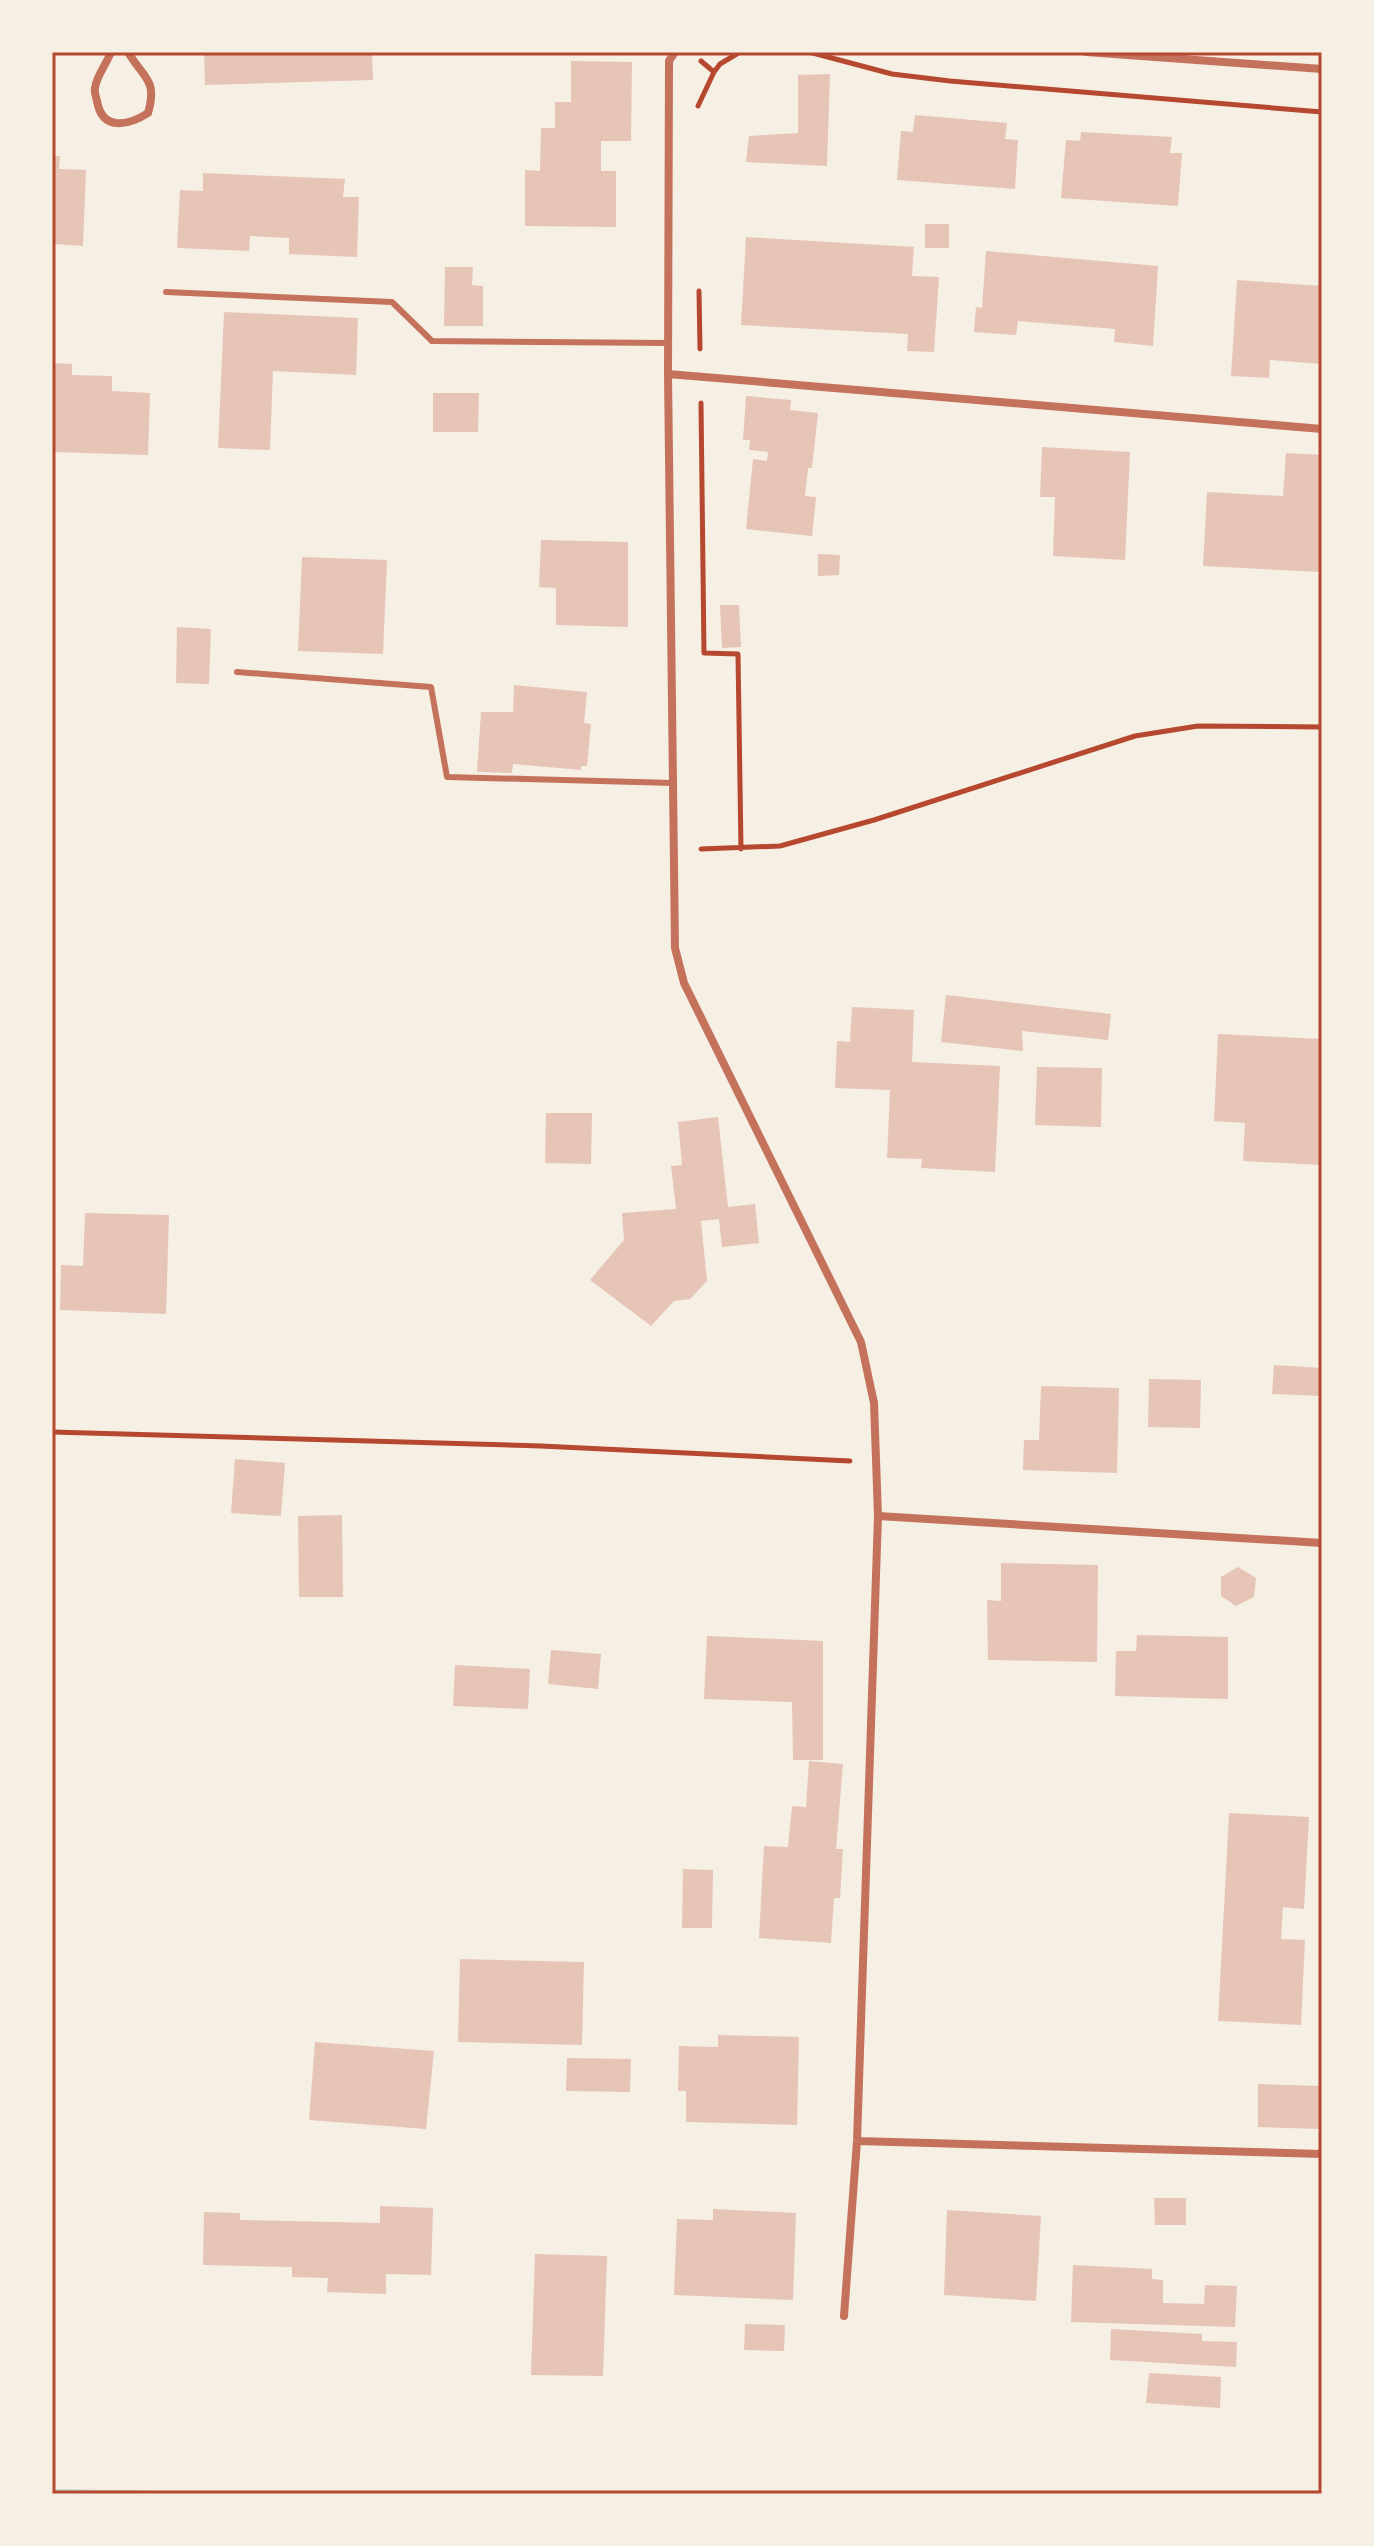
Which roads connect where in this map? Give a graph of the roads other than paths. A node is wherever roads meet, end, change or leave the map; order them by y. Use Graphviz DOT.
graph roads {
  1 [pos="111,52"];
  2 [pos="128,52"];
  3 [pos="675,52"];
  4 [pos="1086,52"];
  5 [pos="1322,69"];
  6 [pos="166,292"];
  7 [pos="668,343"];
  8 [pos="668,374"];
  9 [pos="1322,429"];
  10 [pos="237,672"];
  11 [pos="673,783"];
  12 [pos="878,1516"];
  13 [pos="1322,1543"];
  14 [pos="857,2141"];
  15 [pos="1322,2154"];
  16 [pos="844,2316"];
  1 -- 2 [label="street"];
  3 -- 7 [label="street"];
  4 -- 5 [label="street"];
  6 -- 7 [label="lane"];
  7 -- 8 [label="street"];
  8 -- 9 [label="street"];
  8 -- 11 [label="street"];
  10 -- 11 [label="lane"];
  11 -- 12 [label="street"];
  12 -- 13 [label="street"];
  12 -- 14 [label="street"];
  14 -- 15 [label="street"];
  14 -- 16 [label="street"];
}
